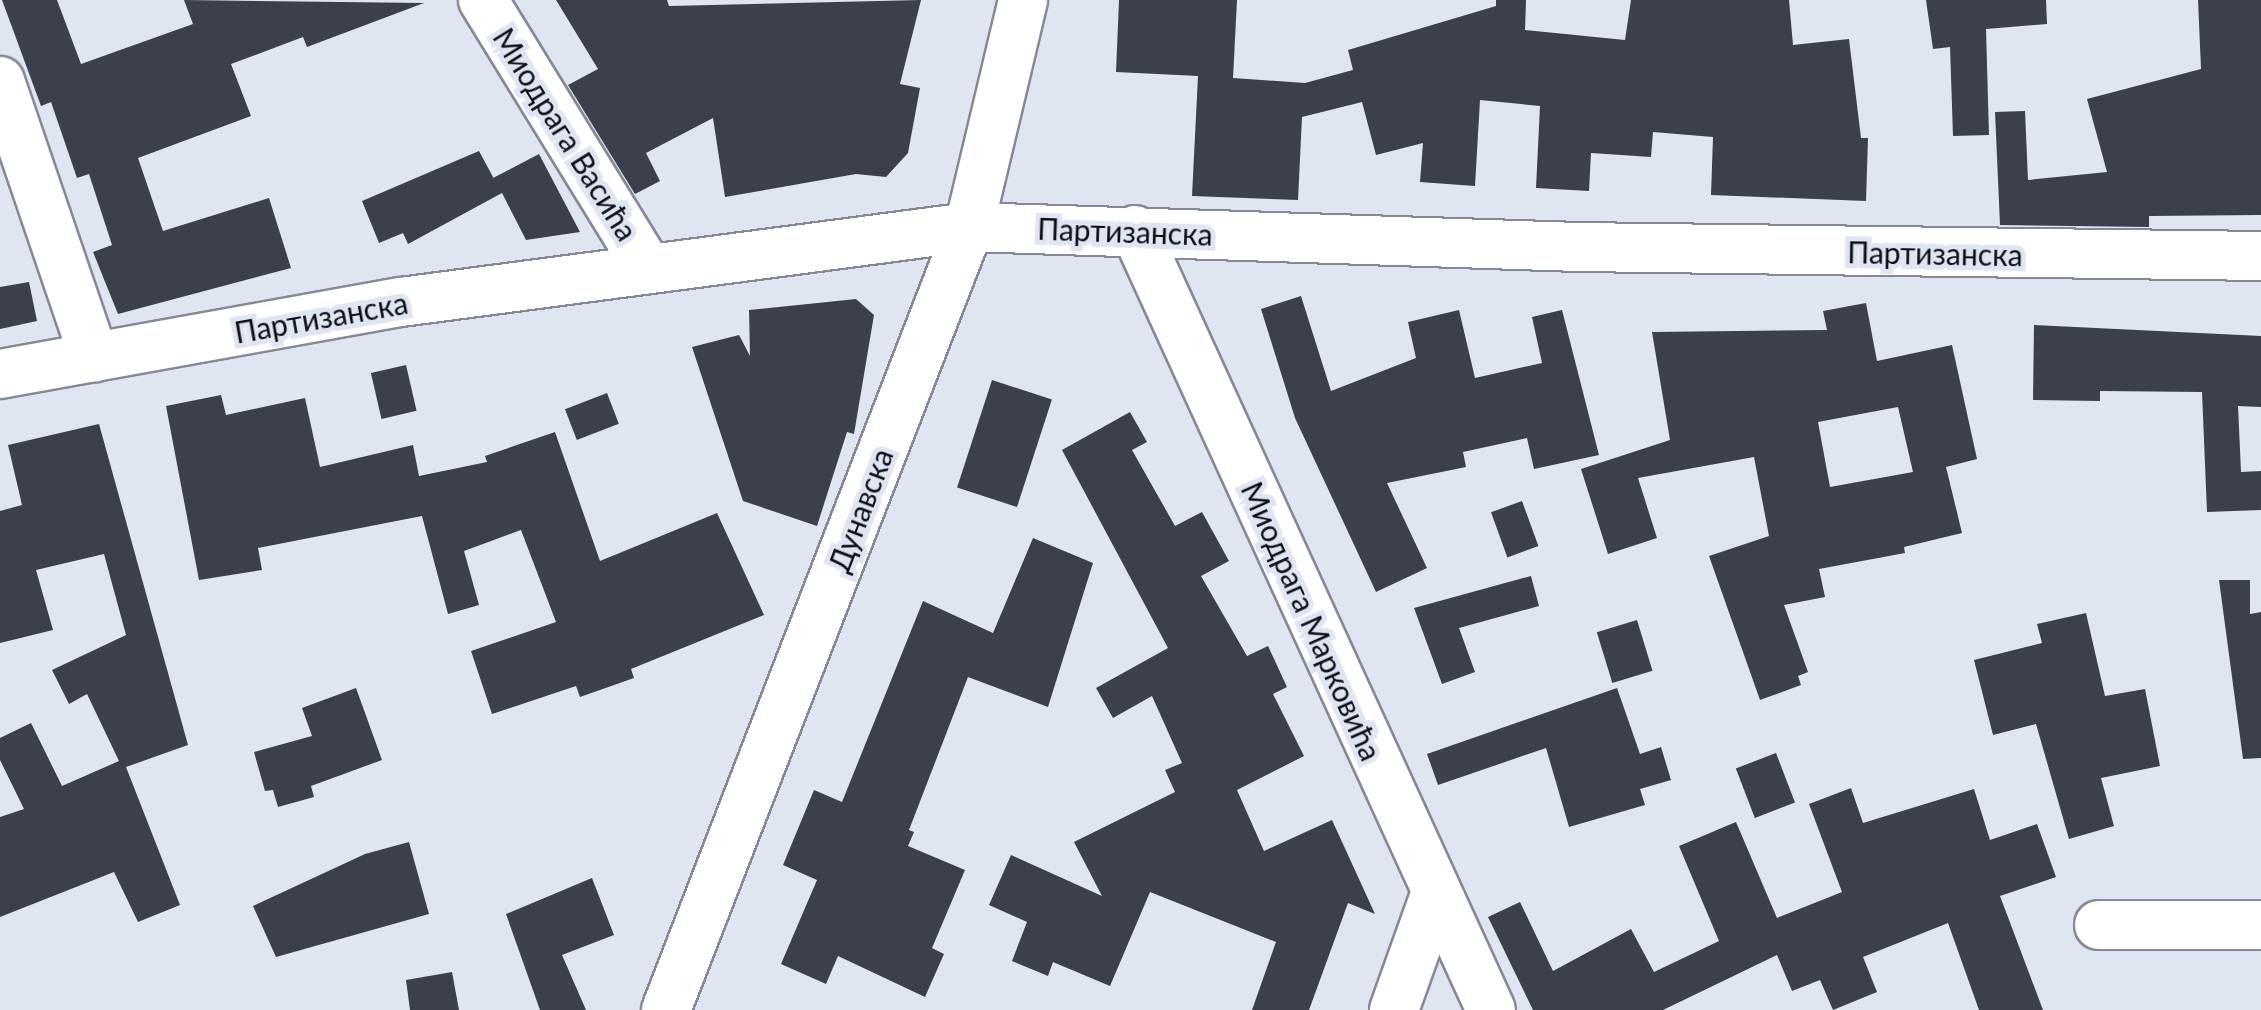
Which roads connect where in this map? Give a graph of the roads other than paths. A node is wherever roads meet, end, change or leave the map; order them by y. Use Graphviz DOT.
graph roads {
  1 [pos="483,0"];
  2 [pos="1024,0"];
  3 [pos="0,81"];
  4 [pos="969,226"];
  5 [pos="1135,230"];
  6 [pos="2261,256"];
  7 [pos="648,268"];
  8 [pos="94,357"];
  9 [pos="0,374"];
  10 [pos="1435,895"];
  11 [pos="2099,925"];
  12 [pos="2261,925"];
  13 [pos="666,1010"];
  14 [pos="1394,1010"];
  15 [pos="1491,1010"];
  1 -- 7 [label="street, Миодрага Васића"];
  2 -- 4 [label="street, Дунавска"];
  3 -- 8 [label="street"];
  4 -- 5 [label="street, Партизанска"];
  4 -- 7 [label="street, Партизанска"];
  4 -- 13 [label="street, Дунавска"];
  5 -- 6 [label="street, Партизанска"];
  5 -- 10 [label="street, Миодрага Марковића"];
  7 -- 8 [label="street, Партизанска"];
  8 -- 9 [label="street, Партизанска"];
  10 -- 14 [label="street"];
  10 -- 15 [label="street, Миодрага Марковића"];
  11 -- 12 [label="street"];
}
